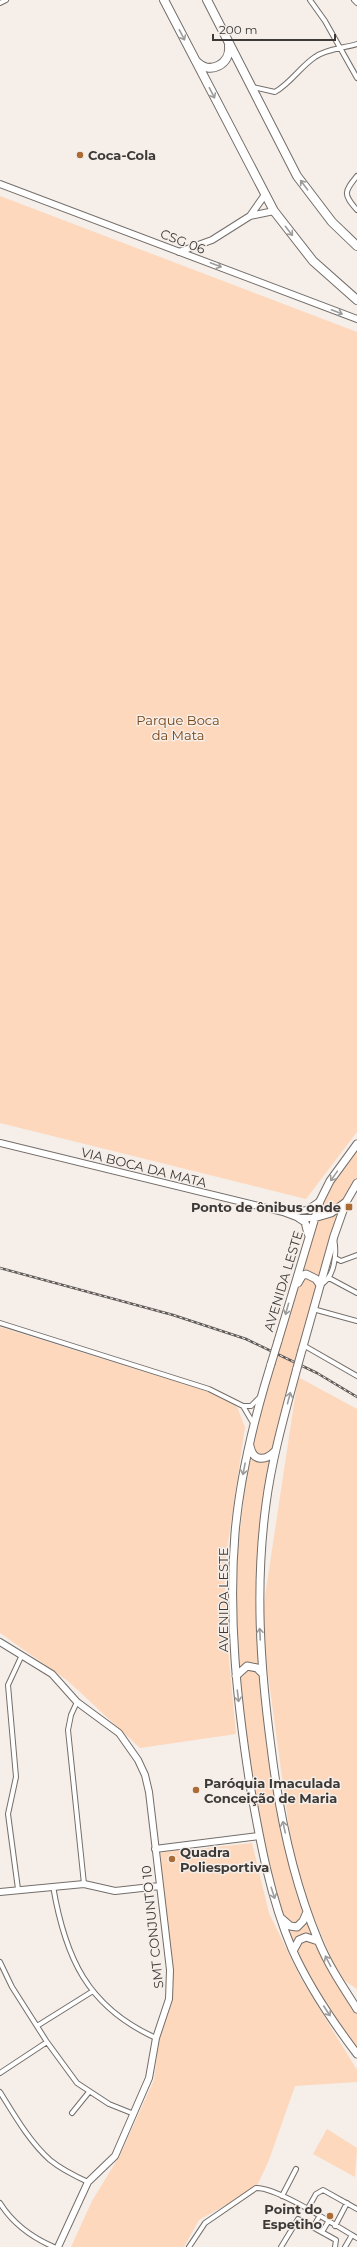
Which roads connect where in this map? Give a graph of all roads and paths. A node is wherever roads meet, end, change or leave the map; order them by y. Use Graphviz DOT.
graph roads {
  1 [pos="6,0"];
  2 [pos="164,0"];
  3 [pos="207,0"];
  4 [pos="310,0"];
  5 [pos="354,0"];
  6 [pos="0,3"];
  7 [pos="357,3"];
  8 [pos="227,40"];
  9 [pos="357,44"];
  10 [pos="342,49"];
  11 [pos="194,59"];
  12 [pos="357,78"];
  13 [pos="250,86"];
  14 [pos="357,176"];
  15 [pos="0,184"];
  16 [pos="264,196"];
  17 [pos="357,210"];
  18 [pos="274,211"];
  19 [pos="250,216"];
  20 [pos="357,246"];
  21 [pos="179,252"];
  22 [pos="357,300"];
  23 [pos="357,320"];
  24 [pos="0,1143"];
  25 [pos="357,1144"];
  26 [pos="356,1186"];
  27 [pos="320,1200"];
  28 [pos="346,1202"];
  29 [pos="283,1212"];
  30 [pos="299,1218"];
  31 [pos="314,1218"];
  32 [pos="309,1235"];
  33 [pos="334,1236"];
  34 [pos="357,1255"];
  35 [pos="335,1258"];
  36 [pos="329,1278"];
  37 [pos="320,1285"];
  38 [pos="357,1293"];
  39 [pos="292,1294"];
  40 [pos="313,1309"];
  41 [pos="357,1321"];
  42 [pos="0,1323"];
  43 [pos="303,1347"];
  44 [pos="357,1376"];
  45 [pos="263,1393"];
  46 [pos="243,1406"];
  47 [pos="254,1425"];
  48 [pos="250,1444"];
  49 [pos="275,1451"];
  50 [pos="0,1642"];
  51 [pos="22,1655"];
  52 [pos="262,1673"];
  53 [pos="236,1676"];
  54 [pos="77,1702"];
  55 [pos="259,1836"];
  56 [pos="155,1849"];
  57 [pos="84,1884"];
  58 [pos="53,1886"];
  59 [pos="160,1886"];
  60 [pos="18,1889"];
  61 [pos="0,1892"];
  62 [pos="307,1912"];
  63 [pos="280,1918"];
  64 [pos="318,1941"];
  65 [pos="293,1952"];
  66 [pos="0,1962"];
  67 [pos="93,1991"];
  68 [pos="357,2009"];
  69 [pos="37,2026"];
  70 [pos="156,2038"];
  71 [pos="47,2042"];
  72 [pos="357,2054"];
  73 [pos="0,2073"];
  74 [pos="0,2092"];
  75 [pos="89,2092"];
  76 [pos="72,2113"];
  77 [pos="134,2114"];
  78 [pos="296,2169"];
  79 [pos="88,2182"];
  80 [pos="282,2196"];
  81 [pos="0,2203"];
  82 [pos="347,2203"];
  83 [pos="357,2209"];
  84 [pos="307,2210"];
  85 [pos="319,2217"];
  86 [pos="328,2222"];
  87 [pos="335,2226"];
  88 [pos="313,2227"];
  89 [pos="322,2232"];
  90 [pos="352,2235"];
  91 [pos="357,2238"];
  92 [pos="54,2247"];
  93 [pos="58,2247"];
  94 [pos="190,2247"];
  95 [pos="281,2247"];
  96 [pos="335,2247"];
  97 [pos="345,2247"];
  1 -- 6 [label="street"];
  2 -- 11 [label="highway, one-way"];
  3 -- 8 [label="highway"];
  4 -- 10 [label="street"];
  5 -- 7 [label="street"];
  8 -- 11 [label="highway"];
  8 -- 13 [label="highway"];
  9 -- 10 [label="street"];
  10 -- 12 [label="street"];
  10 -- 13 [label="street"];
  11 -- 16 [label="highway, one-way"];
  20 -- 13 [label="highway, one-way"];
  14 -- 17 [label="street"];
  15 -- 21 [label="street, CSG 06"];
  16 -- 18 [label="highway"];
  16 -- 19 [label="street"];
  18 -- 19 [label="street"];
  18 -- 22 [label="highway, one-way"];
  19 -- 21 [label="street"];
  21 -- 23 [label="street, CSG 06, one-way"];
  24 -- 29 [label="street, VIA BOCA DA MATA"];
  25 -- 27 [label="main road, AVENIDA LESTE, one-way"];
  26 -- 28 [label="main road"];
  27 -- 29 [label="street, VIA BOCA DA MATA"];
  27 -- 31 [label="main road, AVENIDA LESTE"];
  28 -- 31 [label="main road"];
  28 -- 33 [label="main road"];
  29 -- 30 [label="street, VIA BOCA DA MATA"];
  30 -- 31 [label="street, VIA BOCA DA MATA"];
  30 -- 32 [label="main road"];
  31 -- 32 [label="main road, AVENIDA LESTE"];
  32 -- 39 [label="main road, AVENIDA LESTE"];
  33 -- 35 [label="street"];
  33 -- 37 [label="main road"];
  34 -- 35 [label="street"];
  35 -- 36 [label="street"];
  36 -- 37 [label="street"];
  36 -- 38 [label="street"];
  37 -- 39 [label="main road"];
  37 -- 40 [label="main road"];
  39 -- 45 [label="main road, AVENIDA LESTE, one-way, bridge"];
  40 -- 41 [label="street"];
  40 -- 43 [label="main road"];
  42 -- 46 [label="street"];
  43 -- 44 [label="street"];
  49 -- 43 [label="main road, one-way, bridge"];
  45 -- 46 [label="street"];
  45 -- 47 [label="main road, AVENIDA LESTE"];
  46 -- 47 [label="street"];
  47 -- 48 [label="main road, AVENIDA LESTE"];
  48 -- 49 [label="main road"];
  48 -- 53 [label="main road, AVENIDA LESTE, one-way"];
  52 -- 49 [label="main road, one-way"];
  50 -- 51 [label="street, SMT CONJUNTO 10"];
  51 -- 54 [label="street, SMT CONJUNTO 10"];
  51 -- 60 [label="street"];
  52 -- 53 [label="main road"];
  62 -- 52 [label="main road, one-way"];
  53 -- 55 [label="main road, AVENIDA LESTE, one-way"];
  54 -- 56 [label="street, SMT CONJUNTO 10"];
  54 -- 57 [label="street"];
  55 -- 56 [label="street"];
  55 -- 63 [label="main road, AVENIDA LESTE, one-way"];
  56 -- 59 [label="street, SMT CONJUNTO 10"];
  57 -- 58 [label="street"];
  57 -- 59 [label="street"];
  58 -- 60 [label="street"];
  58 -- 67 [label="street"];
  59 -- 70 [label="street, SMT CONJUNTO 10"];
  60 -- 61 [label="street"];
  62 -- 63 [label="main road"];
  62 -- 64 [label="main road"];
  63 -- 65 [label="main road, AVENIDA LESTE"];
  64 -- 65 [label="main road"];
  68 -- 64 [label="main road, one-way"];
  65 -- 72 [label="main road, AVENIDA LESTE, one-way"];
  66 -- 69 [label="street"];
  67 -- 69 [label="street"];
  67 -- 70 [label="street"];
  69 -- 71 [label="street"];
  70 -- 77 [label="street, SMT CONJUNTO 10"];
  71 -- 73 [label="street"];
  71 -- 75 [label="street"];
  74 -- 79 [label="street"];
  75 -- 76 [label="street"];
  75 -- 77 [label="street"];
  77 -- 79 [label="street, SMT CONJUNTO 10"];
  78 -- 80 [label="street"];
  79 -- 93 [label="street, SMT CONJUNTO 10"];
  80 -- 84 [label="street"];
  80 -- 94 [label="street"];
  81 -- 92 [label="street"];
  82 -- 83 [label="street"];
  82 -- 84 [label="street"];
  82 -- 87 [label="street"];
  84 -- 85 [label="street"];
  85 -- 86 [label="street"];
  85 -- 88 [label="street"];
  86 -- 87 [label="street"];
  86 -- 89 [label="street"];
  87 -- 90 [label="street"];
  88 -- 89 [label="street"];
  88 -- 95 [label="street"];
  89 -- 96 [label="street"];
  90 -- 91 [label="street"];
  90 -- 97 [label="street"];
}
